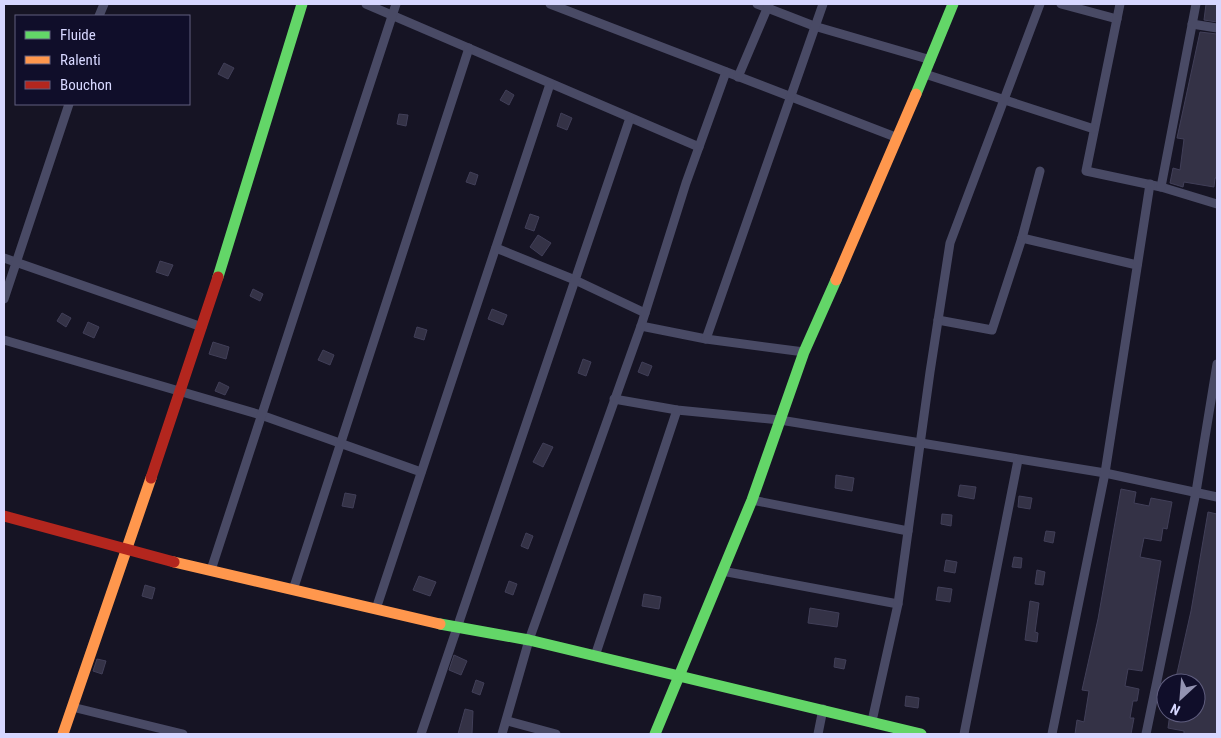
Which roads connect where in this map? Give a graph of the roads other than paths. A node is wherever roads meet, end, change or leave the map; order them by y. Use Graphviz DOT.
graph roads {
  1 [pos="302,4"];
  2 [pos="366,4"];
  3 [pos="396,4"];
  4 [pos="550,4"];
  5 [pos="757,4"];
  6 [pos="823,4"];
  7 [pos="953,4"];
  8 [pos="1040,4"];
  9 [pos="1061,4"];
  10 [pos="1120,4"];
  11 [pos="1196,4"];
  12 [pos="768,6"];
  13 [pos="392,15"];
  14 [pos="1117,19"];
  15 [pos="1192,24"];
  16 [pos="814,26"];
  17 [pos="1217,28"];
  18 [pos="469,48"];
  19 [pos="931,60"];
  20 [pos="726,72"];
  21 [pos="926,74"];
  22 [pos="738,77"];
  23 [pos="550,84"];
  24 [pos="789,97"];
  25 [pos="1004,100"];
  26 [pos="69,105"];
  27 [pos="630,118"];
  28 [pos="1094,128"];
  29 [pos="898,138"];
  30 [pos="699,147"];
  31 [pos="1040,171"];
  32 [pos="1150,184"];
  33 [pos="1161,187"];
  34 [pos="1217,204"];
  35 [pos="1022,238"];
  36 [pos="496,248"];
  37 [pos="4,258"];
  38 [pos="14,262"];
  39 [pos="1137,265"];
  40 [pos="575,280"];
  41 [pos="4,299"];
  42 [pos="645,313"];
  43 [pos="938,320"];
  44 [pos="641,326"];
  45 [pos="202,327"];
  46 [pos="706,339"];
  47 [pos="4,340"];
  48 [pos="804,352"];
  49 [pos="1217,364"];
  50 [pos="180,393"];
  51 [pos="614,399"];
  52 [pos="677,410"];
  53 [pos="261,415"];
  54 [pos="780,420"];
  55 [pos="340,444"];
  56 [pos="920,444"];
  57 [pos="1018,460"];
  58 [pos="421,472"];
  59 [pos="1105,473"];
  60 [pos="1196,492"];
  61 [pos="1217,497"];
  62 [pos="752,500"];
  63 [pos="4,516"];
  64 [pos="908,531"];
  65 [pos="124,550"];
  66 [pos="211,570"];
  67 [pos="722,571"];
  68 [pos="293,590"];
  69 [pos="898,604"];
  70 [pos="376,609"];
  71 [pos="456,628"];
  72 [pos="529,640"];
  73 [pos="595,656"];
  74 [pos="679,675"];
  75 [pos="72,707"];
  76 [pos="823,709"];
  77 [pos="508,720"];
  78 [pos="872,721"];
  79 [pos="62,734"];
  80 [pos="183,734"];
  81 [pos="421,734"];
  82 [pos="502,734"];
  83 [pos="556,734"];
  84 [pos="655,734"];
  85 [pos="818,734"];
  86 [pos="921,734"];
  87 [pos="964,734"];
  88 [pos="1052,734"];
  89 [pos="1146,734"];
  1 -- 45 [label="street"];
  2 -- 13 [label="street"];
  3 -- 13 [label="street"];
  4 -- 20 [label="street"];
  5 -- 12 [label="street"];
  6 -- 16 [label="street"];
  7 -- 19 [label="street"];
  8 -- 25 [label="street"];
  9 -- 14 [label="street"];
  10 -- 14 [label="street"];
  11 -- 15 [label="street"];
  12 -- 16 [label="street"];
  12 -- 22 [label="street"];
  13 -- 18 [label="street"];
  13 -- 53 [label="street"];
  14 -- 28 [label="street"];
  15 -- 17 [label="street"];
  15 -- 33 [label="street"];
  16 -- 19 [label="street"];
  16 -- 24 [label="street"];
  18 -- 23 [label="street"];
  18 -- 55 [label="street"];
  19 -- 21 [label="street"];
  20 -- 22 [label="street"];
  20 -- 30 [label="street"];
  21 -- 25 [label="street"];
  21 -- 29 [label="street"];
  22 -- 24 [label="street"];
  23 -- 27 [label="street"];
  23 -- 36 [label="street"];
  24 -- 29 [label="street"];
  24 -- 46 [label="street"];
  25 -- 28 [label="street"];
  25 -- 43 [label="street"];
  26 -- 38 [label="street"];
  27 -- 30 [label="street"];
  27 -- 40 [label="street"];
  28 -- 32 [label="street"];
  29 -- 48 [label="street"];
  30 -- 42 [label="street"];
  31 -- 35 [label="street"];
  32 -- 33 [label="street"];
  32 -- 39 [label="street"];
  33 -- 34 [label="street"];
  35 -- 39 [label="street"];
  35 -- 43 [label="street"];
  36 -- 40 [label="street"];
  36 -- 58 [label="street"];
  37 -- 38 [label="street"];
  38 -- 41 [label="street"];
  38 -- 45 [label="street"];
  39 -- 59 [label="street"];
  40 -- 42 [label="street"];
  40 -- 71 [label="street"];
  42 -- 44 [label="street"];
  43 -- 56 [label="street"];
  44 -- 46 [label="street"];
  44 -- 51 [label="street"];
  45 -- 50 [label="street"];
  46 -- 48 [label="street"];
  47 -- 50 [label="street"];
  48 -- 54 [label="street"];
  49 -- 60 [label="street"];
  50 -- 53 [label="street"];
  50 -- 65 [label="street"];
  51 -- 52 [label="street"];
  51 -- 72 [label="street"];
  52 -- 54 [label="street"];
  52 -- 73 [label="street"];
  53 -- 55 [label="street"];
  53 -- 66 [label="street"];
  54 -- 56 [label="street"];
  54 -- 62 [label="street"];
  55 -- 58 [label="street"];
  55 -- 68 [label="street"];
  56 -- 57 [label="street"];
  56 -- 64 [label="street"];
  57 -- 59 [label="street"];
  57 -- 87 [label="street"];
  58 -- 70 [label="street"];
  59 -- 60 [label="street"];
  59 -- 88 [label="street"];
  60 -- 61 [label="street"];
  60 -- 89 [label="street"];
  62 -- 64 [label="street"];
  62 -- 67 [label="street"];
  63 -- 65 [label="street"];
  64 -- 69 [label="street"];
  65 -- 66 [label="street"];
  65 -- 75 [label="street"];
  66 -- 68 [label="street"];
  67 -- 69 [label="street"];
  67 -- 74 [label="street"];
  68 -- 70 [label="street"];
  69 -- 78 [label="street"];
  70 -- 71 [label="street"];
  71 -- 72 [label="street"];
  71 -- 81 [label="street"];
  72 -- 73 [label="street"];
  72 -- 77 [label="street"];
  73 -- 74 [label="street"];
  74 -- 76 [label="street"];
  74 -- 84 [label="street"];
  75 -- 79 [label="street"];
  75 -- 80 [label="street"];
  76 -- 78 [label="street"];
  76 -- 85 [label="street"];
  77 -- 82 [label="street"];
  77 -- 83 [label="street"];
  78 -- 86 [label="street"];
}
